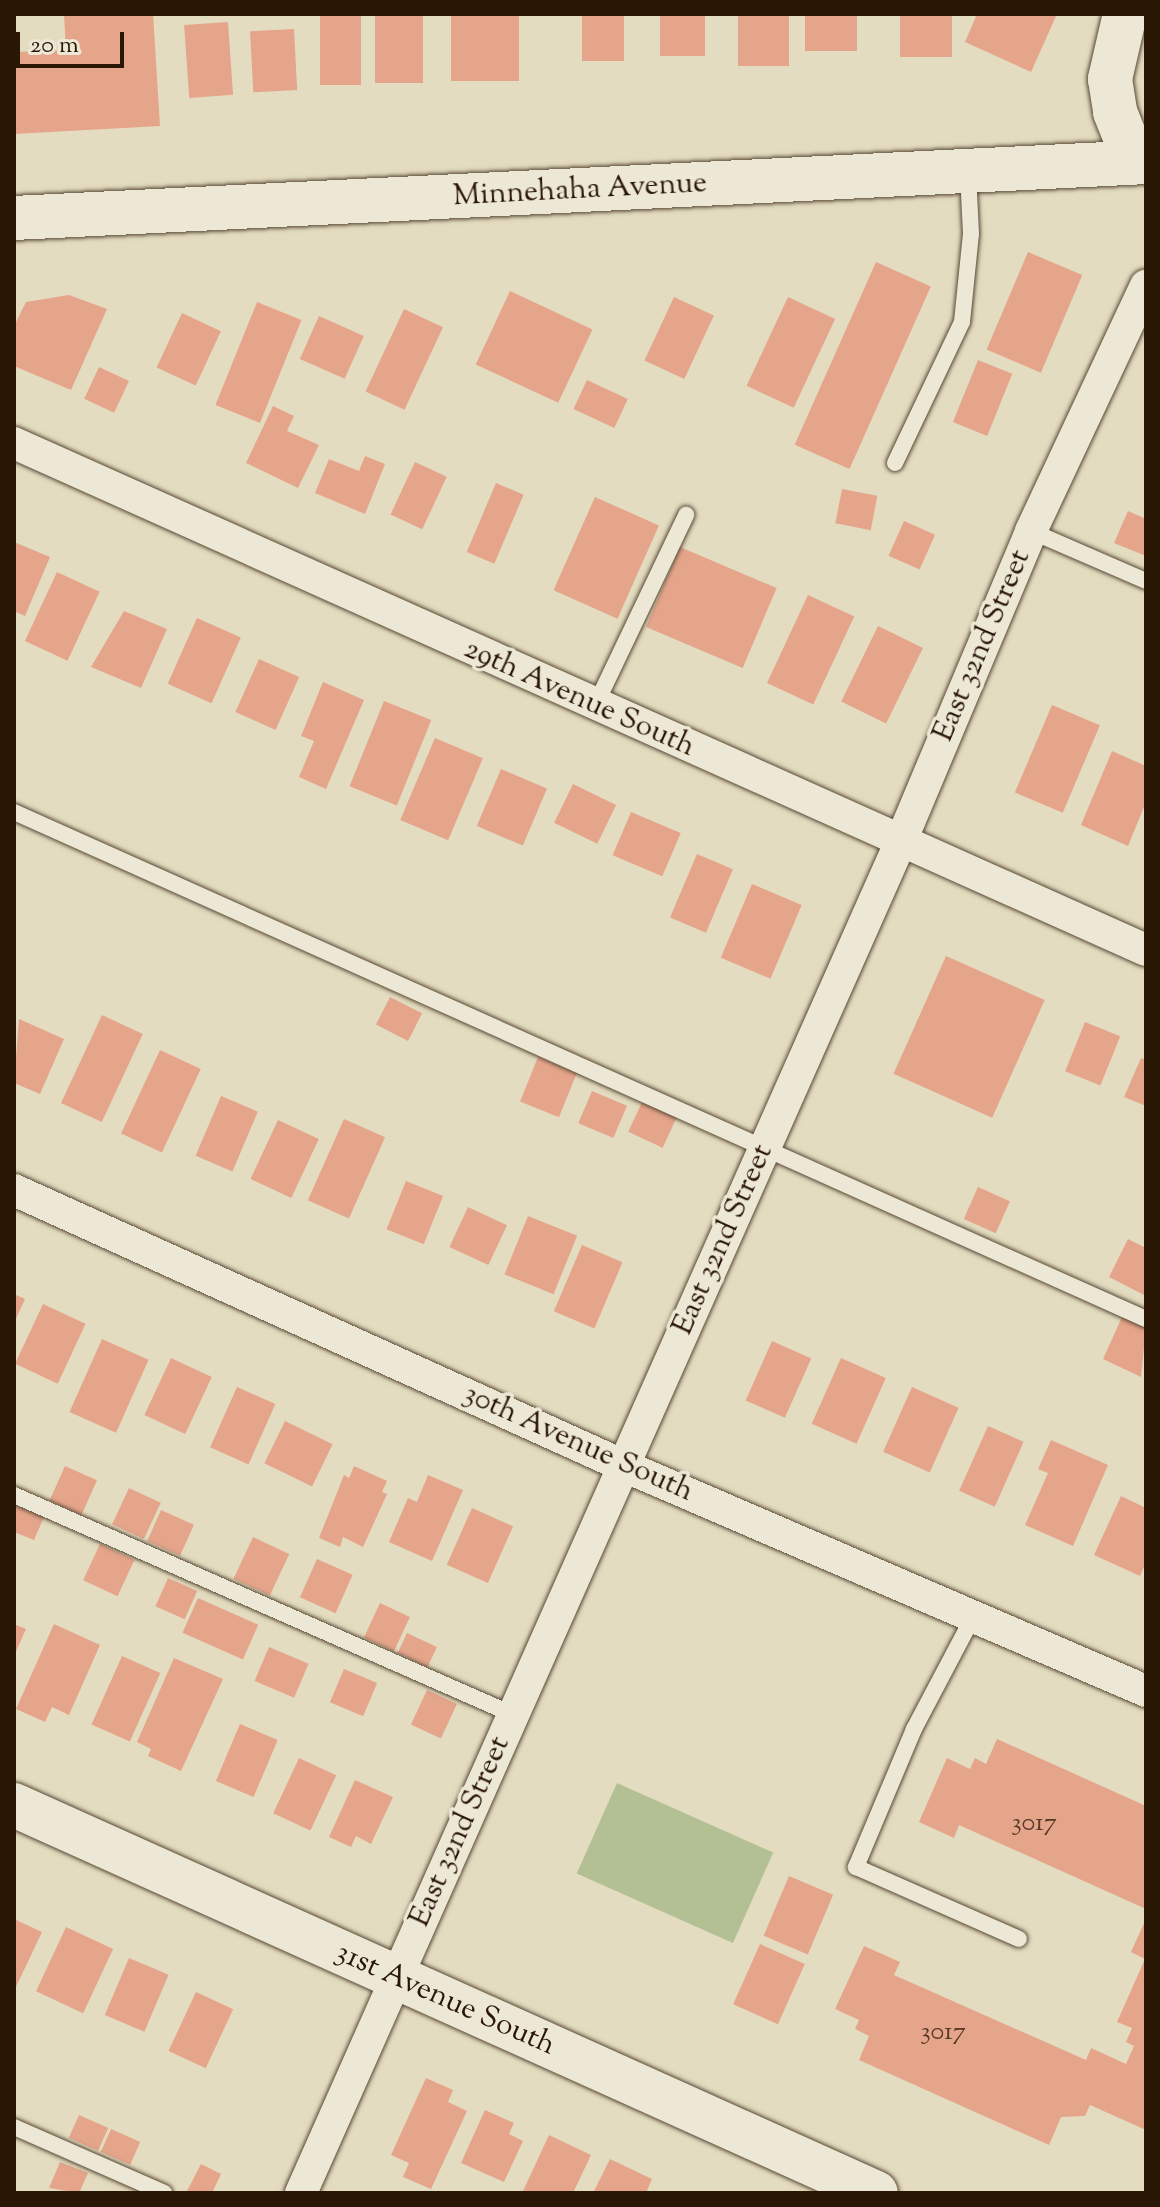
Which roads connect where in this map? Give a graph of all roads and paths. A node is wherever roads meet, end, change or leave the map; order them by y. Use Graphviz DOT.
graph roads {
  1 [pos="1125,14"];
  2 [pos="1142,169"];
  3 [pos="968,173"];
  4 [pos="14,218"];
  5 [pos="1146,286"];
  6 [pos="14,443"];
  7 [pos="895,463"];
  8 [pos="686,515"];
  9 [pos="1031,531"];
  10 [pos="1146,581"];
  11 [pos="595,708"];
  12 [pos="14,812"];
  13 [pos="901,841"];
  14 [pos="1146,950"];
  15 [pos="765,1148"];
  16 [pos="14,1190"];
  17 [pos="1146,1319"];
  18 [pos="624,1466"];
  19 [pos="14,1495"];
  20 [pos="973,1617"];
  21 [pos="1146,1691"];
  22 [pos="514,1715"];
  23 [pos="14,1805"];
  24 [pos="1019,1939"];
  25 [pos="396,1978"];
  26 [pos="14,2127"];
  27 [pos="164,2193"];
  28 [pos="301,2193"];
  29 [pos="876,2193"];
  1 -- 2 [label="main road"];
  2 -- 3 [label="main road, Minnehaha Avenue"];
  3 -- 4 [label="main road, Minnehaha Avenue"];
  3 -- 7 [label="lane"];
  5 -- 9 [label="street, East 32nd Street"];
  6 -- 11 [label="street, 29th Avenue South"];
  8 -- 11 [label="lane"];
  9 -- 10 [label="lane"];
  9 -- 13 [label="street, East 32nd Street"];
  11 -- 13 [label="street, 29th Avenue South"];
  12 -- 15 [label="lane"];
  13 -- 14 [label="street, 29th Avenue South"];
  13 -- 15 [label="street, East 32nd Street"];
  15 -- 17 [label="lane"];
  15 -- 18 [label="street, East 32nd Street"];
  16 -- 18 [label="street, 30th Avenue South"];
  18 -- 20 [label="street, 30th Avenue South"];
  18 -- 22 [label="street, East 32nd Street"];
  19 -- 22 [label="lane"];
  20 -- 21 [label="street, 30th Avenue South"];
  20 -- 24 [label="lane"];
  22 -- 25 [label="street, East 32nd Street"];
  23 -- 25 [label="main road, 31st Avenue South"];
  25 -- 28 [label="street, East 32nd Street"];
  25 -- 29 [label="main road, 31st Avenue South"];
  26 -- 27 [label="lane"];
}
